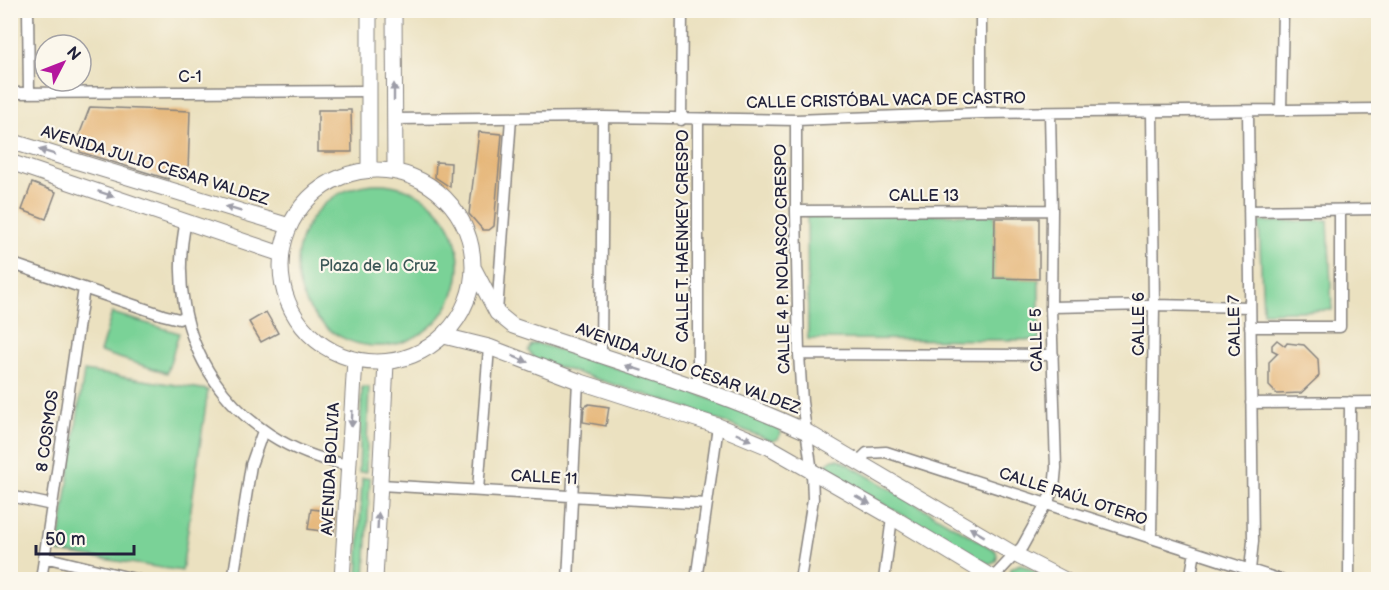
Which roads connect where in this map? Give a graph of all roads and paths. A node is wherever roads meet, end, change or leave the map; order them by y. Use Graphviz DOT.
graph roads {
  1 [pos="28,10"];
  2 [pos="369,10"];
  3 [pos="394,10"];
  4 [pos="682,10"];
  5 [pos="981,10"];
  6 [pos="1283,10"];
  7 [pos="369,91"];
  8 [pos="10,93"];
  9 [pos="29,93"];
  10 [pos="1378,109"];
  11 [pos="1281,110"];
  12 [pos="1248,111"];
  13 [pos="1152,112"];
  14 [pos="981,113"];
  15 [pos="1050,113"];
  16 [pos="603,117"];
  17 [pos="511,118"];
  18 [pos="698,118"];
  19 [pos="394,119"];
  20 [pos="681,120"];
  21 [pos="796,120"];
  22 [pos="10,141"];
  23 [pos="10,162"];
  24 [pos="369,170"];
  25 [pos="395,172"];
  26 [pos="1053,210"];
  27 [pos="1340,210"];
  28 [pos="1378,210"];
  29 [pos="796,211"];
  30 [pos="1249,211"];
  31 [pos="186,221"];
  32 [pos="289,226"];
  33 [pos="281,254"];
  34 [pos="10,263"];
  35 [pos="474,269"];
  36 [pos="84,288"];
  37 [pos="1154,305"];
  38 [pos="1250,306"];
  39 [pos="1052,307"];
  40 [pos="497,313"];
  41 [pos="186,316"];
  42 [pos="1250,327"];
  43 [pos="444,336"];
  44 [pos="489,347"];
  45 [pos="799,354"];
  46 [pos="1053,355"];
  47 [pos="601,357"];
  48 [pos="355,360"];
  49 [pos="386,363"];
  50 [pos="578,381"];
  51 [pos="698,388"];
  52 [pos="1350,402"];
  53 [pos="1378,402"];
  54 [pos="1251,403"];
  55 [pos="718,426"];
  56 [pos="263,431"];
  57 [pos="807,432"];
  58 [pos="858,462"];
  59 [pos="349,465"];
  60 [pos="812,472"];
  61 [pos="380,485"];
  62 [pos="478,490"];
  63 [pos="573,495"];
  64 [pos="10,496"];
  65 [pos="707,504"];
  66 [pos="1047,504"];
  67 [pos="52,505"];
  68 [pos="892,516"];
  69 [pos="1151,537"];
  70 [pos="1195,552"];
  71 [pos="1014,554"];
  72 [pos="44,557"];
  73 [pos="1250,570"];
  74 [pos="41,579"];
  75 [pos="139,579"];
  76 [pos="233,579"];
  77 [pos="342,579"];
  78 [pos="375,579"];
  79 [pos="568,579"];
  80 [pos="696,579"];
  81 [pos="800,579"];
  82 [pos="884,579"];
  83 [pos="993,579"];
  84 [pos="1065,579"];
  85 [pos="1190,579"];
  86 [pos="1281,579"];
  87 [pos="1349,579"];
  1 -- 9 [label="street"];
  2 -- 7 [label="main road"];
  19 -- 3 [label="main road, one-way"];
  4 -- 20 [label="street"];
  5 -- 14 [label="street"];
  6 -- 11 [label="street"];
  7 -- 9 [label="street, C-1"];
  7 -- 24 [label="main road"];
  8 -- 9 [label="street, C-1"];
  10 -- 11 [label="street, CALLE CRISTÓBAL VACA DE CASTRO"];
  11 -- 12 [label="street, CALLE CRISTÓBAL VACA DE CASTRO"];
  12 -- 13 [label="street, CALLE CRISTÓBAL VACA DE CASTRO"];
  12 -- 30 [label="street, CALLE 7"];
  13 -- 15 [label="street, CALLE CRISTÓBAL VACA DE CASTRO"];
  13 -- 37 [label="street, CALLE 6"];
  14 -- 15 [label="street, CALLE CRISTÓBAL VACA DE CASTRO"];
  14 -- 21 [label="street, CALLE CRISTÓBAL VACA DE CASTRO"];
  15 -- 26 [label="street, CALLE 5"];
  16 -- 17 [label="street, CALLE CRISTÓBAL VACA DE CASTRO"];
  16 -- 20 [label="street, CALLE CRISTÓBAL VACA DE CASTRO"];
  16 -- 47 [label="street"];
  17 -- 19 [label="street, CALLE CRISTÓBAL VACA DE CASTRO"];
  17 -- 40 [label="street"];
  18 -- 20 [label="street, CALLE CRISTÓBAL VACA DE CASTRO"];
  18 -- 21 [label="street, CALLE CRISTÓBAL VACA DE CASTRO"];
  18 -- 51 [label="street, CALLE T. HAENKEY CRESPO"];
  19 -- 25 [label="main road"];
  21 -- 29 [label="street, CALLE 4 P. NOLASCO CRESPO"];
  32 -- 22 [label="main road, AVENIDA JULIO CESAR VALDEZ, one-way"];
  23 -- 31 [label="main road, one-way"];
  24 -- 25 [label="main road"];
  24 -- 32 [label="main road"];
  25 -- 35 [label="main road"];
  26 -- 29 [label="street, CALLE 13"];
  26 -- 39 [label="street, CALLE 5"];
  27 -- 28 [label="street"];
  27 -- 30 [label="street"];
  27 -- 42 [label="street"];
  29 -- 45 [label="street, CALLE 4 P. NOLASCO CRESPO"];
  30 -- 38 [label="street, CALLE 7"];
  31 -- 33 [label="main road"];
  31 -- 41 [label="street"];
  32 -- 33 [label="main road"];
  33 -- 48 [label="main road"];
  34 -- 36 [label="street"];
  35 -- 40 [label="main road, AVENIDA JULIO CESAR VALDEZ"];
  35 -- 43 [label="main road"];
  36 -- 41 [label="street"];
  36 -- 67 [label="street, 8 COSMOS"];
  37 -- 38 [label="street"];
  37 -- 39 [label="street"];
  37 -- 69 [label="street, CALLE 6"];
  38 -- 42 [label="street, CALLE 7"];
  39 -- 46 [label="street, CALLE 5"];
  40 -- 47 [label="main road, AVENIDA JULIO CESAR VALDEZ"];
  41 -- 56 [label="street"];
  42 -- 54 [label="street, CALLE 7"];
  43 -- 44 [label="main road"];
  43 -- 49 [label="main road"];
  44 -- 50 [label="main road, one-way"];
  44 -- 62 [label="street"];
  45 -- 46 [label="street"];
  45 -- 57 [label="street, CALLE 4 P. NOLASCO CRESPO"];
  46 -- 66 [label="street, CALLE 5"];
  51 -- 47 [label="main road, AVENIDA JULIO CESAR VALDEZ, one-way"];
  48 -- 49 [label="main road"];
  48 -- 59 [label="main road, AVENIDA BOLIVIA, one-way"];
  49 -- 61 [label="main road"];
  50 -- 55 [label="main road"];
  50 -- 63 [label="street"];
  51 -- 57 [label="main road, AVENIDA JULIO CESAR VALDEZ"];
  52 -- 53 [label="street"];
  52 -- 54 [label="street"];
  52 -- 87 [label="street"];
  54 -- 73 [label="street, CALLE 7"];
  55 -- 60 [label="main road, one-way"];
  55 -- 65 [label="street"];
  56 -- 59 [label="street"];
  56 -- 76 [label="street"];
  57 -- 58 [label="main road, AVENIDA JULIO CESAR VALDEZ"];
  57 -- 60 [label="street, CALLE 4 P. NOLASCO CRESPO"];
  58 -- 66 [label="street, CALLE RAÚL OTERO"];
  71 -- 58 [label="main road, AVENIDA JULIO CESAR VALDEZ, one-way"];
  59 -- 77 [label="main road, AVENIDA BOLIVIA"];
  60 -- 68 [label="main road, one-way"];
  60 -- 81 [label="street, CALLE 4 P. NOLASCO CRESPO"];
  61 -- 62 [label="street, CALLE 11"];
  78 -- 61 [label="main road, one-way"];
  62 -- 63 [label="street, CALLE 11"];
  63 -- 65 [label="street, CALLE 11"];
  63 -- 79 [label="street"];
  64 -- 67 [label="street"];
  65 -- 80 [label="street"];
  66 -- 69 [label="street, CALLE RAÚL OTERO"];
  66 -- 71 [label="street, CALLE 5"];
  67 -- 72 [label="street, 8 COSMOS"];
  68 -- 82 [label="street"];
  68 -- 83 [label="main road"];
  69 -- 70 [label="street, CALLE RAÚL OTERO"];
  70 -- 73 [label="street, CALLE RAÚL OTERO"];
  70 -- 85 [label="street"];
  71 -- 83 [label="street, CALLE 5"];
  71 -- 84 [label="main road, AVENIDA JULIO CESAR VALDEZ"];
  72 -- 74 [label="street, 8 COSMOS"];
  72 -- 75 [label="street"];
  73 -- 86 [label="street, CALLE RAÚL OTERO"];
}
